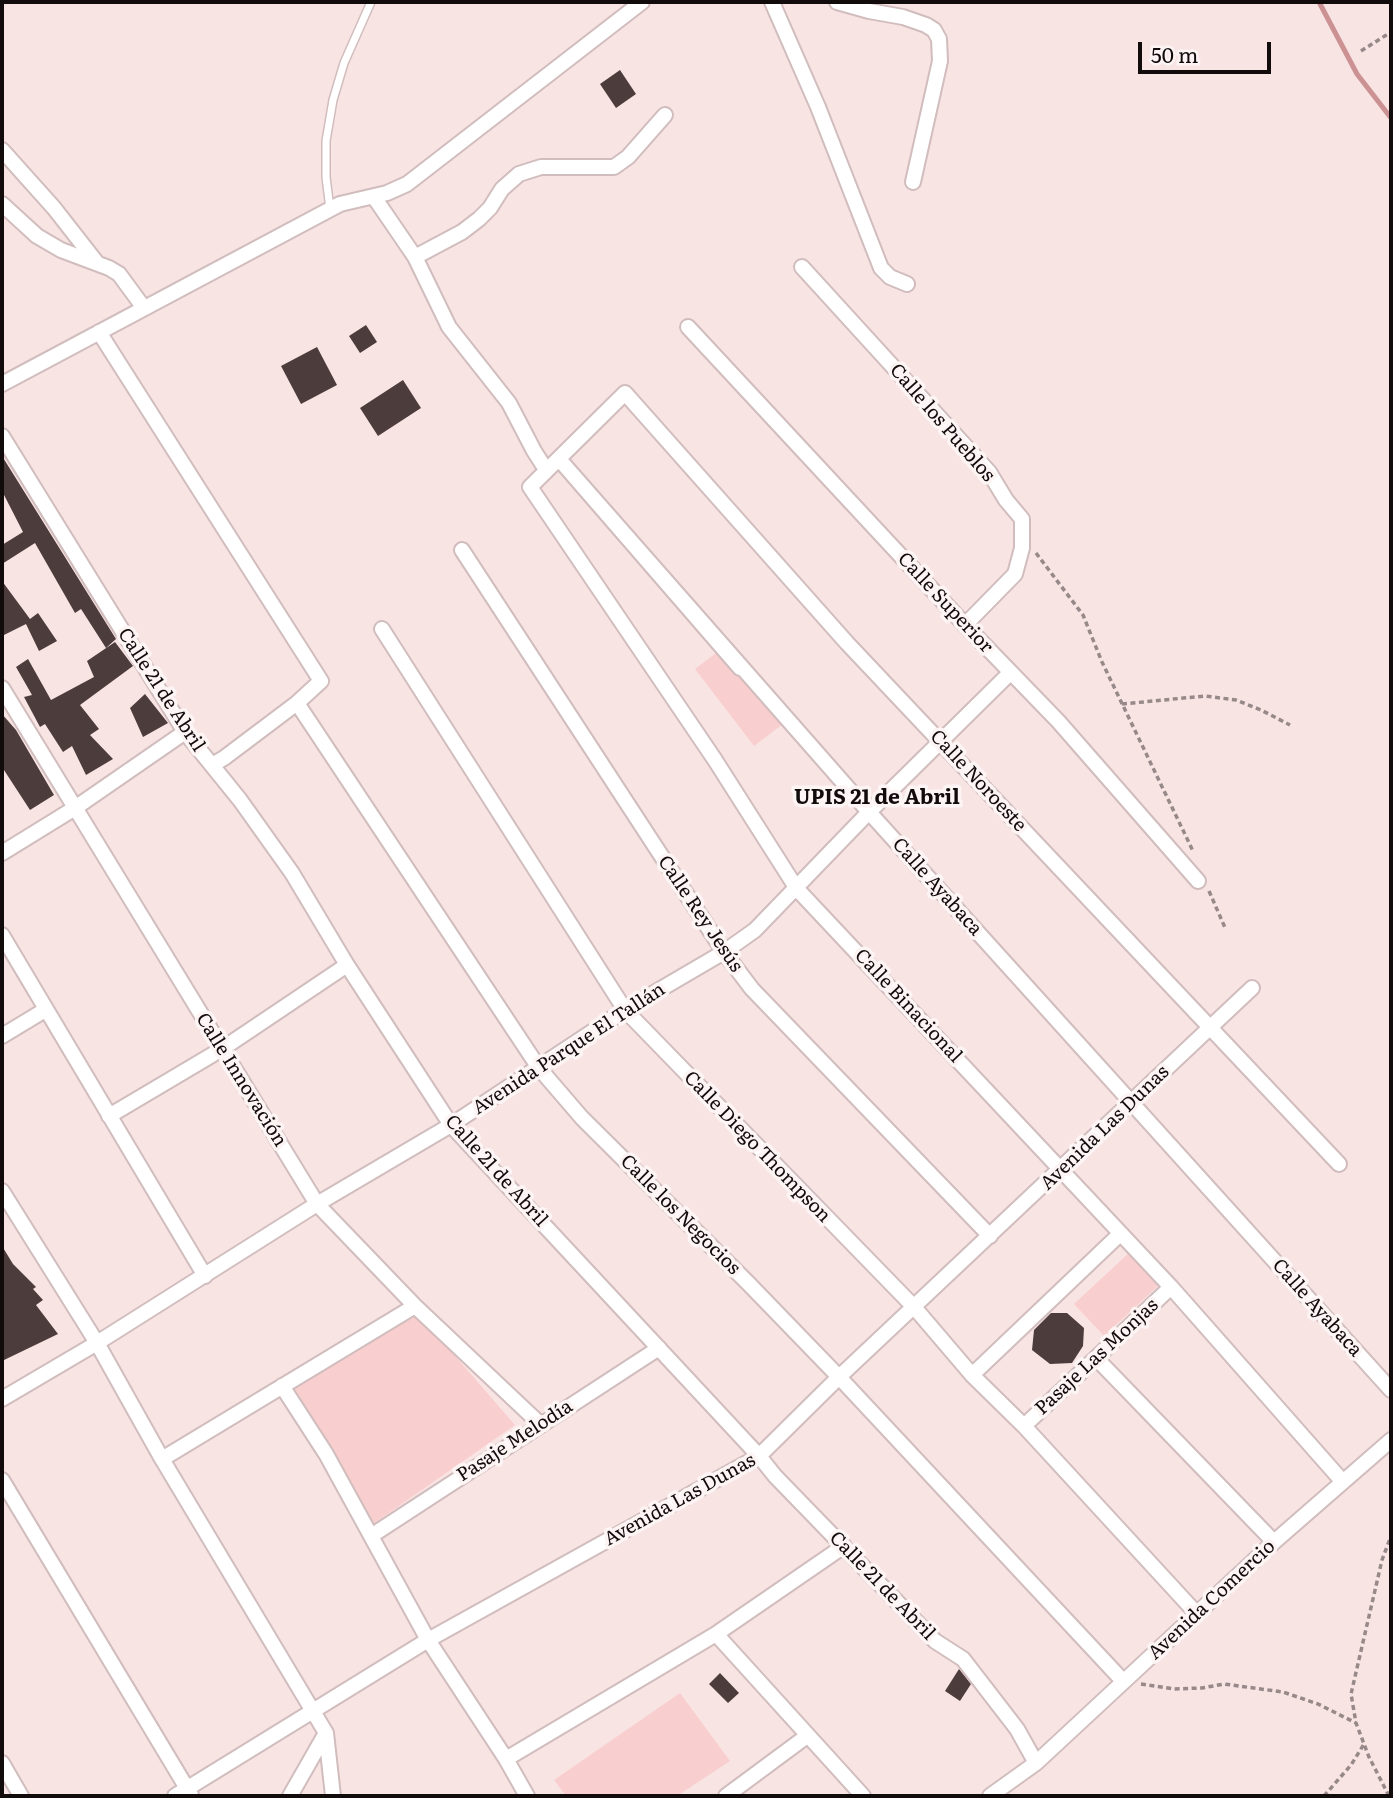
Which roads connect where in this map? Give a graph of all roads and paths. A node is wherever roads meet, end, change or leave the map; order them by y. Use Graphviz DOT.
graph roads {
  1 [pos="371,2"];
  2 [pos="642,2"];
  3 [pos="772,2"];
  4 [pos="837,2"];
  5 [pos="1391,33"];
  6 [pos="1361,51"];
  7 [pos="665,115"];
  8 [pos="2,150"];
  9 [pos="913,182"];
  10 [pos="374,197"];
  11 [pos="2,204"];
  12 [pos="330,209"];
  13 [pos="415,257"];
  14 [pos="98,264"];
  15 [pos="802,267"];
  16 [pos="907,284"];
  17 [pos="144,308"];
  18 [pos="688,327"];
  19 [pos="99,332"];
  20 [pos="2,384"];
  21 [pos="2,436"];
  22 [pos="559,459"];
  23 [pos="544,465"];
  24 [pos="1022,534"];
  25 [pos="462,550"];
  26 [pos="965,625"];
  27 [pos="382,629"];
  28 [pos="740,668"];
  29 [pos="1010,673"];
  30 [pos="2,688"];
  31 [pos="296,703"];
  32 [pos="1122,704"];
  33 [pos="1290,725"];
  34 [pos="185,732"];
  35 [pos="941,741"];
  36 [pos="212,765"];
  37 [pos="75,808"];
  38 [pos="869,812"];
  39 [pos="2,853"];
  40 [pos="1196,857"];
  41 [pos="1202,881"];
  42 [pos="797,888"];
  43 [pos="1226,930"];
  44 [pos="2,934"];
  45 [pos="724,951"];
  46 [pos="347,965"];
  47 [pos="1252,988"];
  48 [pos="45,1010"];
  49 [pos="625,1010"];
  50 [pos="1210,1028"];
  51 [pos="2,1036"];
  52 [pos="222,1049"];
  53 [pos="539,1068"];
  54 [pos="1132,1103"];
  55 [pos="108,1116"];
  56 [pos="451,1125"];
  57 [pos="1339,1164"];
  58 [pos="1062,1169"];
  59 [pos="2,1191"];
  60 [pos="317,1204"];
  61 [pos="6,1208"];
  62 [pos="1120,1234"];
  63 [pos="990,1236"];
  64 [pos="205,1276"];
  65 [pos="1171,1287"];
  66 [pos="415,1306"];
  67 [pos="914,1307"];
  68 [pos="97,1343"];
  69 [pos="659,1348"];
  70 [pos="1096,1358"];
  71 [pos="972,1375"];
  72 [pos="839,1377"];
  73 [pos="282,1386"];
  74 [pos="1391,1391"];
  75 [pos="2,1399"];
  76 [pos="540,1424"];
  77 [pos="1024,1426"];
  78 [pos="1391,1440"];
  79 [pos="760,1456"];
  80 [pos="162,1459"];
  81 [pos="2,1480"];
  82 [pos="1343,1482"];
  83 [pos="371,1536"];
  84 [pos="1391,1536"];
  85 [pos="1274,1542"];
  86 [pos="844,1546"];
  87 [pos="1197,1614"];
  88 [pos="716,1634"];
  89 [pos="428,1640"];
  90 [pos="1123,1682"];
  91 [pos="312,1710"];
  92 [pos="1356,1723"];
  93 [pos="326,1733"];
  94 [pos="807,1736"];
  95 [pos="1364,1744"];
  96 [pos="506,1759"];
  97 [pos="2,1763"];
  98 [pos="1036,1763"];
  99 [pos="184,1794"];
  100 [pos="21,1796"];
  101 [pos="290,1796"];
  102 [pos="333,1796"];
  103 [pos="527,1796"];
  104 [pos="726,1796"];
  105 [pos="863,1796"];
  106 [pos="990,1796"];
  107 [pos="1324,1796"];
  108 [pos="1389,1796"];
  1 -- 12 [label="lane"];
  2 -- 10 [label="street"];
  3 -- 16 [label="street"];
  4 -- 9 [label="street"];
  5 -- 6 [label="path"];
  7 -- 13 [label="street"];
  8 -- 14 [label="street"];
  10 -- 12 [label="street"];
  10 -- 13 [label="street"];
  11 -- 14 [label="street"];
  12 -- 17 [label="street"];
  13 -- 23 [label="street"];
  14 -- 17 [label="street"];
  15 -- 24 [label="street, Calle los Pueblos"];
  17 -- 19 [label="street"];
  18 -- 26 [label="street, Calle Superior"];
  19 -- 20 [label="street"];
  19 -- 31 [label="street"];
  21 -- 34 [label="street, Calle 21 de Abril"];
  22 -- 28 [label="street"];
  22 -- 35 [label="street, Calle Noroeste"];
  22 -- 38 [label="street, Calle Ayabaca"];
  22 -- 42 [label="street, Calle Binacional"];
  24 -- 26 [label="street"];
  24 -- 32 [label="path"];
  25 -- 45 [label="street, Calle Rey Jesús"];
  26 -- 29 [label="street, Calle Superior"];
  27 -- 49 [label="street, Calle Diego Thompson"];
  29 -- 35 [label="street, Avenida Parque El Tallán"];
  29 -- 41 [label="street, Calle Superior"];
  30 -- 37 [label="street, Calle Innovación"];
  31 -- 36 [label="street"];
  31 -- 53 [label="street, Calle los Negocios"];
  32 -- 33 [label="path"];
  32 -- 40 [label="path"];
  34 -- 36 [label="street, Calle 21 de Abril"];
  34 -- 37 [label="street"];
  35 -- 38 [label="street, Avenida Parque El Tallán"];
  35 -- 50 [label="street, Calle Noroeste"];
  36 -- 46 [label="street, Calle 21 de Abril"];
  37 -- 39 [label="street"];
  37 -- 52 [label="street, Calle Innovación"];
  38 -- 42 [label="street, Avenida Parque El Tallán"];
  38 -- 54 [label="street, Calle Ayabaca"];
  41 -- 43 [label="path"];
  42 -- 45 [label="street, Avenida Parque El Tallán"];
  42 -- 58 [label="street, Calle Binacional"];
  44 -- 48 [label="street"];
  45 -- 49 [label="street, Avenida Parque El Tallán"];
  45 -- 63 [label="street, Calle Rey Jesús"];
  46 -- 52 [label="street"];
  46 -- 56 [label="street, Calle 21 de Abril"];
  47 -- 50 [label="street, Avenida Las Dunas"];
  48 -- 51 [label="street"];
  48 -- 55 [label="street"];
  49 -- 53 [label="street, Avenida Parque El Tallán"];
  49 -- 67 [label="street, Calle Diego Thompson"];
  50 -- 54 [label="street, Avenida Las Dunas"];
  50 -- 57 [label="street, Calle Noroeste"];
  52 -- 55 [label="street"];
  52 -- 60 [label="street, Calle Innovación"];
  53 -- 56 [label="street, Avenida Parque El Tallán"];
  53 -- 72 [label="street, Calle los Negocios"];
  54 -- 58 [label="street, Avenida Las Dunas"];
  54 -- 74 [label="street, Calle Ayabaca"];
  55 -- 64 [label="street"];
  56 -- 60 [label="street, Avenida Parque El Tallán"];
  56 -- 69 [label="street, Calle 21 de Abril"];
  58 -- 62 [label="street, Calle Binacional"];
  58 -- 63 [label="street, Avenida Las Dunas"];
  59 -- 61 [label="street"];
  60 -- 64 [label="street, Avenida Parque El Tallán"];
  60 -- 66 [label="street, Calle Innovación"];
  61 -- 68 [label="street"];
  62 -- 65 [label="street, Calle Binacional"];
  62 -- 71 [label="street"];
  63 -- 67 [label="street, Avenida Las Dunas"];
  64 -- 68 [label="street, Avenida Parque El Tallán"];
  65 -- 70 [label="street, Pasaje Las Monjas"];
  65 -- 82 [label="street, Calle Binacional"];
  66 -- 73 [label="street"];
  66 -- 76 [label="street, Calle Innovación"];
  67 -- 71 [label="street, Calle Diego Thompson"];
  67 -- 72 [label="street, Avenida Las Dunas"];
  68 -- 75 [label="street, Avenida Parque El Tallán"];
  68 -- 80 [label="street"];
  69 -- 76 [label="street, Pasaje Melodía"];
  69 -- 79 [label="street, Calle 21 de Abril"];
  70 -- 77 [label="street, Pasaje Las Monjas"];
  70 -- 85 [label="street"];
  71 -- 77 [label="street, Calle Diego Thompson"];
  72 -- 79 [label="street, Avenida Las Dunas"];
  72 -- 90 [label="street, Calle los Negocios"];
  73 -- 80 [label="street"];
  73 -- 83 [label="street"];
  76 -- 83 [label="street, Pasaje Melodía"];
  77 -- 87 [label="street, Calle Diego Thompson"];
  78 -- 82 [label="street, Avenida Comercio"];
  79 -- 86 [label="street, Calle 21 de Abril"];
  79 -- 89 [label="street, Avenida Las Dunas"];
  80 -- 91 [label="street"];
  81 -- 99 [label="street"];
  82 -- 85 [label="street, Avenida Comercio"];
  83 -- 89 [label="street"];
  84 -- 92 [label="path"];
  85 -- 87 [label="street, Avenida Comercio"];
  86 -- 88 [label="street"];
  86 -- 98 [label="street, Calle 21 de Abril"];
  87 -- 90 [label="street, Avenida Comercio"];
  88 -- 94 [label="street"];
  88 -- 96 [label="street"];
  89 -- 91 [label="street, Avenida Las Dunas"];
  89 -- 96 [label="street"];
  90 -- 92 [label="path"];
  90 -- 98 [label="street, Avenida Comercio"];
  91 -- 93 [label="street"];
  91 -- 99 [label="street, Avenida Las Dunas"];
  92 -- 95 [label="path"];
  93 -- 101 [label="street"];
  93 -- 102 [label="street"];
  94 -- 104 [label="street"];
  94 -- 105 [label="street"];
  95 -- 107 [label="path"];
  95 -- 108 [label="path"];
  96 -- 103 [label="street"];
  97 -- 100 [label="street"];
  98 -- 106 [label="street, Avenida Comercio"];
}
